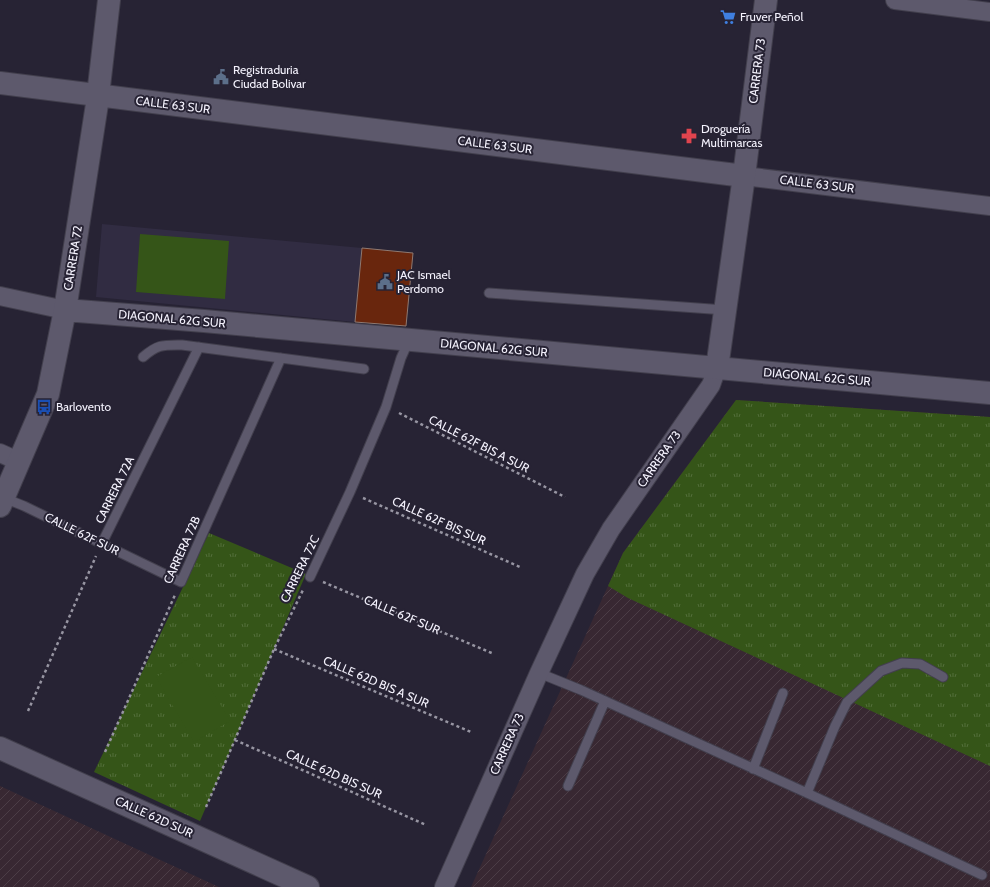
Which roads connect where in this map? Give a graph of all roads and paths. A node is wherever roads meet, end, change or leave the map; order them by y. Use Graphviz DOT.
graph roads {
  1 [pos="108,0"];
  2 [pos="766,0"];
  3 [pos="895,0"];
  4 [pos="990,12"];
  5 [pos="0,83"];
  6 [pos="98,96"];
  7 [pos="744,176"];
  8 [pos="990,206"];
  9 [pos="488,294"];
  10 [pos="0,296"];
  11 [pos="65,310"];
  12 [pos="725,310"];
  13 [pos="409,340"];
  14 [pos="199,347"];
  15 [pos="143,357"];
  16 [pos="281,358"];
  17 [pos="717,368"];
  18 [pos="364,369"];
  19 [pos="990,393"];
  20 [pos="386,407"];
  21 [pos="0,453"];
  22 [pos="20,462"];
  23 [pos="350,492"];
  24 [pos="565,496"];
  25 [pos="2,502"];
  26 [pos="102,543"];
  27 [pos="520,567"];
  28 [pos="310,577"];
  29 [pos="181,582"];
  30 [pos="274,649"];
  31 [pos="494,654"];
  32 [pos="539,673"];
  33 [pos="943,677"];
  34 [pos="783,693"];
  35 [pos="605,701"];
  36 [pos="28,711"];
  37 [pos="470,732"];
  38 [pos="235,740"];
  39 [pos="0,748"];
  40 [pos="105,752"];
  41 [pos="753,769"];
  42 [pos="568,786"];
  43 [pos="807,793"];
  44 [pos="206,806"];
  45 [pos="426,825"];
  46 [pos="982,875"];
  47 [pos="308,887"];
  48 [pos="444,887"];
  1 -- 6 [label="street, CARRERA 72"];
  2 -- 7 [label="street, CARRERA 73"];
  3 -- 4 [label="street"];
  5 -- 6 [label="street, CALLE 63 SUR"];
  6 -- 7 [label="street, CALLE 63 SUR"];
  6 -- 11 [label="street, CARRERA 72"];
  7 -- 8 [label="street, CALLE 63 SUR"];
  7 -- 12 [label="street, CARRERA 73"];
  9 -- 12 [label="lane"];
  10 -- 11 [label="street, DIAGONAL 62G SUR"];
  11 -- 13 [label="street, DIAGONAL 62G SUR"];
  11 -- 22 [label="street, CARRERA 72"];
  12 -- 17 [label="street, CARRERA 73"];
  13 -- 17 [label="street, DIAGONAL 62G SUR"];
  13 -- 20 [label="lane, CARRERA 72C"];
  14 -- 15 [label="lane"];
  14 -- 16 [label="lane"];
  14 -- 26 [label="lane, CARRERA 72A"];
  16 -- 18 [label="lane"];
  16 -- 29 [label="lane, CARRERA 72B"];
  17 -- 19 [label="street, DIAGONAL 62G SUR"];
  17 -- 32 [label="street, CARRERA 73"];
  20 -- 23 [label="lane, CARRERA 72C"];
  20 -- 24 [label="path, CALLE 62F BIS A SUR"];
  21 -- 22 [label="street"];
  22 -- 25 [label="street, CARRERA 72"];
  23 -- 27 [label="path, CALLE 62F BIS SUR"];
  23 -- 28 [label="lane, CARRERA 72C"];
  25 -- 26 [label="lane, CALLE 62F SUR"];
  26 -- 29 [label="lane, CALLE 62F SUR"];
  26 -- 36 [label="path, CARRERA 72A"];
  28 -- 30 [label="path, CARRERA 72C"];
  28 -- 31 [label="path, CALLE 62F SUR"];
  29 -- 40 [label="path, CARRERA 72B"];
  30 -- 37 [label="path, CALLE 62D BIS A SUR"];
  30 -- 38 [label="path, CARRERA 72C"];
  32 -- 35 [label="lane"];
  32 -- 48 [label="street, CARRERA 73"];
  33 -- 43 [label="lane"];
  34 -- 41 [label="lane"];
  35 -- 41 [label="lane"];
  35 -- 42 [label="lane"];
  38 -- 44 [label="path, CARRERA 72C"];
  38 -- 45 [label="path, CALLE 62D BIS SUR"];
  39 -- 47 [label="street, CALLE 62D SUR"];
  41 -- 43 [label="lane"];
  43 -- 46 [label="lane"];
}
